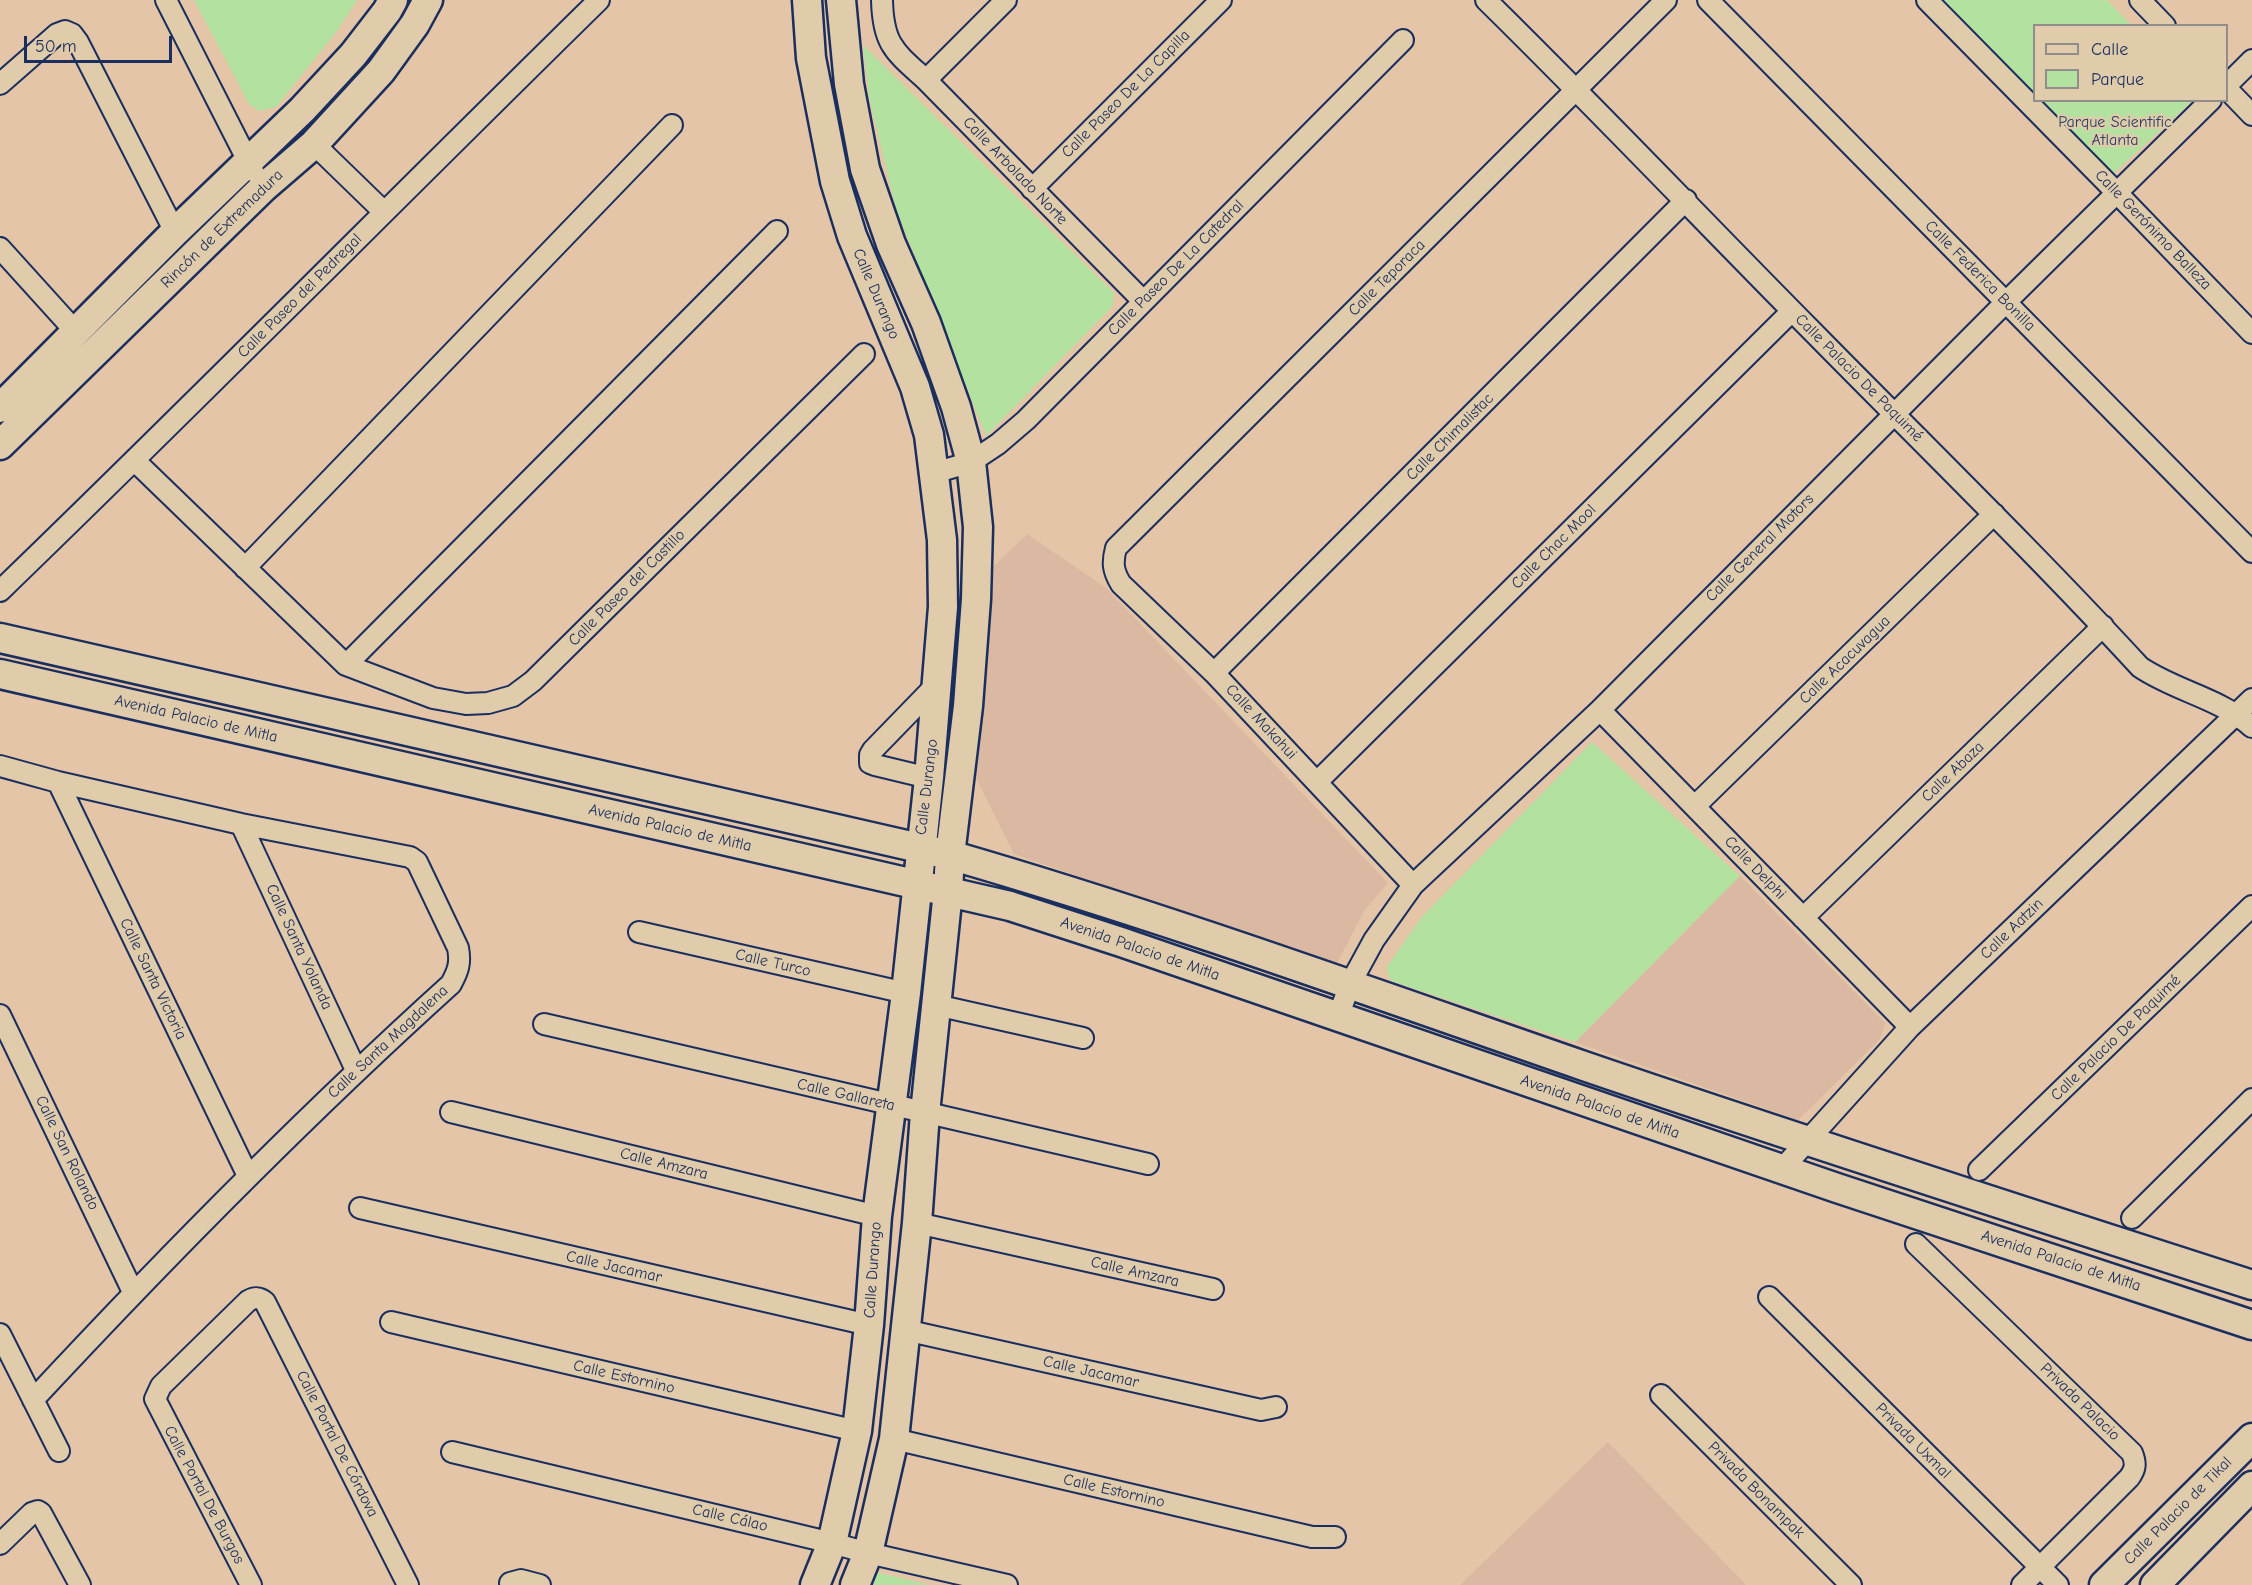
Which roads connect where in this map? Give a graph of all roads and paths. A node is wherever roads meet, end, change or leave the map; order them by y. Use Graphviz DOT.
graph roads {
  1 [pos="166,0"];
  2 [pos="393,0"];
  3 [pos="428,0"];
  4 [pos="600,0"];
  5 [pos="807,0"];
  6 [pos="841,0"];
  7 [pos="882,0"];
  8 [pos="1006,0"];
  9 [pos="1221,0"];
  10 [pos="1486,0"];
  11 [pos="1666,0"];
  12 [pos="1708,0"];
  13 [pos="1927,0"];
  14 [pos="2139,0"];
  15 [pos="2163,24"];
  16 [pos="1403,40"];
  17 [pos="2252,60"];
  18 [pos="926,80"];
  19 [pos="0,84"];
  20 [pos="2228,85"];
  21 [pos="1576,89"];
  22 [pos="2228,89"];
  23 [pos="2209,102"];
  24 [pos="2252,115"];
  25 [pos="672,125"];
  26 [pos="314,144"];
  27 [pos="248,162"];
  28 [pos="263,188"];
  29 [pos="1032,189"];
  30 [pos="2117,193"];
  31 [pos="1686,201"];
  32 [pos="383,212"];
  33 [pos="777,231"];
  34 [pos="175,232"];
  35 [pos="0,249"];
  36 [pos="1143,301"];
  37 [pos="2006,302"];
  38 [pos="1792,311"];
  39 [pos="76,332"];
  40 [pos="2252,333"];
  41 [pos="864,354"];
  42 [pos="0,408"];
  43 [pos="1893,414"];
  44 [pos="0,445"];
  45 [pos="135,461"];
  46 [pos="971,462"];
  47 [pos="934,473"];
  48 [pos="1994,514"];
  49 [pos="2252,552"];
  50 [pos="1113,560"];
  51 [pos="245,568"];
  52 [pos="0,591"];
  53 [pos="2103,626"];
  54 [pos="0,638"];
  55 [pos="346,664"];
  56 [pos="1214,673"];
  57 [pos="0,674"];
  58 [pos="938,683"];
  59 [pos="2252,699"];
  60 [pos="1600,710"];
  61 [pos="2237,714"];
  62 [pos="2252,727"];
  63 [pos="0,766"];
  64 [pos="929,778"];
  65 [pos="58,782"];
  66 [pos="1317,782"];
  67 [pos="1695,806"];
  68 [pos="242,824"];
  69 [pos="920,849"];
  70 [pos="950,855"];
  71 [pos="916,885"];
  72 [pos="1413,885"];
  73 [pos="948,891"];
  74 [pos="2252,906"];
  75 [pos="1803,918"];
  76 [pos="639,932"];
  77 [pos="1350,984"];
  78 [pos="906,993"];
  79 [pos="936,1005"];
  80 [pos="1,1017"];
  81 [pos="1338,1017"];
  82 [pos="544,1024"];
  83 [pos="1910,1027"];
  84 [pos="1083,1038"];
  85 [pos="356,1070"];
  86 [pos="2252,1099"];
  87 [pos="890,1106"];
  88 [pos="451,1112"];
  89 [pos="925,1113"];
  90 [pos="1808,1140"];
  91 [pos="1148,1164"];
  92 [pos="1782,1168"];
  93 [pos="1979,1170"];
  94 [pos="248,1176"];
  95 [pos="360,1208"];
  96 [pos="877,1216"];
  97 [pos="2132,1218"];
  98 [pos="918,1223"];
  99 [pos="1916,1244"];
  100 [pos="2252,1285"];
  101 [pos="1212,1289"];
  102 [pos="133,1292"];
  103 [pos="1769,1297"];
  104 [pos="266,1302"];
  105 [pos="391,1322"];
  106 [pos="869,1325"];
  107 [pos="2252,1325"];
  108 [pos="905,1330"];
  109 [pos="0,1334"];
  110 [pos="1661,1395"];
  111 [pos="33,1400"];
  112 [pos="1276,1407"];
  113 [pos="857,1431"];
  114 [pos="2252,1438"];
  115 [pos="894,1439"];
  116 [pos="59,1451"];
  117 [pos="452,1452"];
  118 [pos="2252,1486"];
  119 [pos="1335,1537"];
  120 [pos="832,1543"];
  121 [pos="0,1544"];
  122 [pos="868,1553"];
  123 [pos="2041,1569"];
  124 [pos="510,1582"];
  125 [pos="80,1585"];
  126 [pos="251,1585"];
  127 [pos="408,1585"];
  128 [pos="540,1585"];
  129 [pos="815,1585"];
  130 [pos="855,1585"];
  131 [pos="1007,1585"];
  132 [pos="1851,1585"];
  133 [pos="2022,1585"];
  134 [pos="2058,1585"];
  135 [pos="2104,1585"];
  136 [pos="2155,1585"];
  1 -- 27 [label="street"];
  2 -- 27 [label="main road, Rincón de Extremadura"];
  3 -- 26 [label="main road, Rincón de Extremadura"];
  4 -- 32 [label="street, Calle Paseo del Pedregal"];
  5 -- 47 [label="main road, Calle Durango"];
  6 -- 46 [label="main road, Calle Durango"];
  7 -- 18 [label="street, Calle Arbolado Norte"];
  8 -- 18 [label="street"];
  9 -- 29 [label="street, Calle Paseo De La Capilla"];
  10 -- 21 [label="street, Calle Palacio De Paquimé"];
  11 -- 21 [label="street, Calle Teporaca"];
  12 -- 37 [label="street, Calle Federica Bonilla"];
  13 -- 30 [label="street, Calle Gerónimo Balleza"];
  14 -- 15 [label="street"];
  16 -- 36 [label="street, Calle Paseo De La Catedral"];
  17 -- 20 [label="street"];
  18 -- 29 [label="street, Calle Arbolado Norte"];
  19 -- 34 [label="street"];
  21 -- 31 [label="street, Calle Palacio De Paquimé"];
  21 -- 50 [label="street, Calle Teporaca"];
  22 -- 24 [label="street"];
  23 -- 30 [label="street, Calle General Motors"];
  25 -- 51 [label="street"];
  26 -- 28 [label="main road, Rincón de Extremadura"];
  26 -- 32 [label="street"];
  27 -- 28 [label="street"];
  27 -- 34 [label="main road, Rincón de Extremadura"];
  28 -- 44 [label="main road, Rincón de Extremadura"];
  29 -- 36 [label="street, Calle Arbolado Norte"];
  30 -- 37 [label="street, Calle General Motors"];
  30 -- 40 [label="street, Calle Gerónimo Balleza"];
  31 -- 38 [label="street, Calle Palacio De Paquimé"];
  31 -- 56 [label="street, Calle Chimalistac"];
  32 -- 45 [label="street, Calle Paseo del Pedregal"];
  33 -- 55 [label="street"];
  34 -- 39 [label="main road, Rincón de Extremadura"];
  35 -- 39 [label="street"];
  36 -- 46 [label="street, Calle Paseo De La Catedral"];
  37 -- 43 [label="street, Calle General Motors"];
  37 -- 49 [label="street, Calle Federica Bonilla"];
  38 -- 43 [label="street, Calle Palacio De Paquimé"];
  38 -- 66 [label="street, Calle Chac Mool"];
  39 -- 42 [label="main road, Rincón de Extremadura"];
  41 -- 55 [label="street, Calle Paseo del Castillo"];
  43 -- 48 [label="street, Calle Palacio De Paquimé"];
  43 -- 60 [label="street, Calle General Motors"];
  45 -- 51 [label="street, Calle Paseo del Castillo"];
  45 -- 52 [label="street, Calle Paseo del Pedregal"];
  46 -- 47 [label="street, Calle Paseo De La Catedral"];
  46 -- 70 [label="main road, Calle Durango"];
  47 -- 58 [label="main road, Calle Durango"];
  48 -- 53 [label="street, Calle Palacio De Paquimé"];
  48 -- 67 [label="street, Calle Acacuvagua"];
  50 -- 56 [label="street, Calle Makahui"];
  51 -- 55 [label="street, Calle Paseo del Castillo"];
  53 -- 61 [label="street, Calle Palacio De Paquimé"];
  53 -- 75 [label="street, Calle Abaza"];
  54 -- 69 [label="main road, Avenida Palacio de Mitla"];
  56 -- 66 [label="street, Calle Makahui"];
  57 -- 71 [label="main road, Avenida Palacio de Mitla"];
  58 -- 64 [label="main road, Calle Durango"];
  58 -- 64 [label="street"];
  59 -- 61 [label="street, Calle Aatzin"];
  60 -- 67 [label="street, Calle Delphi"];
  60 -- 72 [label="street, Calle General Motors"];
  61 -- 62 [label="street, Calle Palacio De Paquimé"];
  61 -- 83 [label="street, Calle Aatzin"];
  63 -- 65 [label="street, Calle Santa Magdalena"];
  64 -- 69 [label="main road, Calle Durango"];
  65 -- 68 [label="street, Calle Santa Magdalena"];
  65 -- 94 [label="street, Calle Santa Victoria"];
  66 -- 72 [label="street, Calle Makahui"];
  67 -- 75 [label="street, Calle Delphi"];
  68 -- 85 [label="street, Calle Santa Yolanda"];
  68 -- 85 [label="street, Calle Santa Magdalena"];
  69 -- 70 [label="main road, Avenida Palacio de Mitla"];
  69 -- 71 [label="main road, Calle Durango"];
  70 -- 73 [label="main road, Calle Durango"];
  70 -- 77 [label="main road, Avenida Palacio de Mitla"];
  71 -- 73 [label="main road, Avenida Palacio de Mitla"];
  71 -- 78 [label="main road, Calle Durango"];
  72 -- 77 [label="street, Calle General Motors"];
  73 -- 79 [label="main road, Calle Durango"];
  73 -- 81 [label="main road, Avenida Palacio de Mitla"];
  74 -- 93 [label="street, Calle Palacio De Paquimé"];
  75 -- 83 [label="street, Calle Delphi"];
  76 -- 78 [label="street, Calle Turco"];
  77 -- 81 [label="street, Calle General Motors"];
  77 -- 90 [label="main road, Avenida Palacio de Mitla"];
  78 -- 87 [label="main road, Calle Durango"];
  79 -- 84 [label="street"];
  79 -- 89 [label="main road, Calle Durango"];
  80 -- 102 [label="street, Calle San Rolando"];
  81 -- 92 [label="main road, Avenida Palacio de Mitla"];
  82 -- 87 [label="street, Calle Gallareta"];
  83 -- 90 [label="street, Calle Aatzin"];
  85 -- 94 [label="street, Calle Santa Magdalena"];
  86 -- 97 [label="street"];
  87 -- 89 [label="street, Calle Gallareta"];
  87 -- 96 [label="main road, Calle Durango"];
  88 -- 96 [label="street, Calle Amzara"];
  89 -- 91 [label="street, Calle Gallareta"];
  89 -- 98 [label="main road, Calle Durango"];
  90 -- 92 [label="street, Calle Aatzin"];
  90 -- 100 [label="main road, Avenida Palacio de Mitla"];
  92 -- 107 [label="main road, Avenida Palacio de Mitla"];
  94 -- 102 [label="street, Calle Santa Magdalena"];
  95 -- 106 [label="street, Calle Jacamar"];
  96 -- 106 [label="main road, Calle Durango"];
  98 -- 101 [label="street, Calle Amzara"];
  98 -- 108 [label="main road, Calle Durango"];
  99 -- 123 [label="street, Privada Palacio"];
  102 -- 111 [label="street, Calle Santa Magdalena"];
  103 -- 123 [label="street, Privada Uxmal"];
  104 -- 126 [label="street, Calle Portal De Burgos"];
  104 -- 127 [label="street, Calle Portal De Córdova"];
  105 -- 113 [label="street, Calle Estornino"];
  106 -- 113 [label="main road, Calle Durango"];
  108 -- 112 [label="street, Calle Jacamar"];
  108 -- 115 [label="main road, Calle Durango"];
  109 -- 111 [label="street"];
  110 -- 132 [label="street, Privada Bonampak"];
  111 -- 116 [label="street"];
  113 -- 120 [label="main road, Calle Durango"];
  114 -- 135 [label="main road, Calle Palacio de Tikal"];
  115 -- 119 [label="street, Calle Estornino"];
  115 -- 122 [label="main road, Calle Durango"];
  117 -- 120 [label="street, Calle Cálao"];
  118 -- 136 [label="main road"];
  120 -- 122 [label="street, Calle Cálao"];
  120 -- 129 [label="main road, Calle Durango"];
  121 -- 125 [label="street"];
  122 -- 130 [label="main road, Calle Durango"];
  122 -- 131 [label="street, Calle Cálao"];
  123 -- 133 [label="street"];
  123 -- 134 [label="street, Privada Uxmal"];
  124 -- 128 [label="street"];
}
